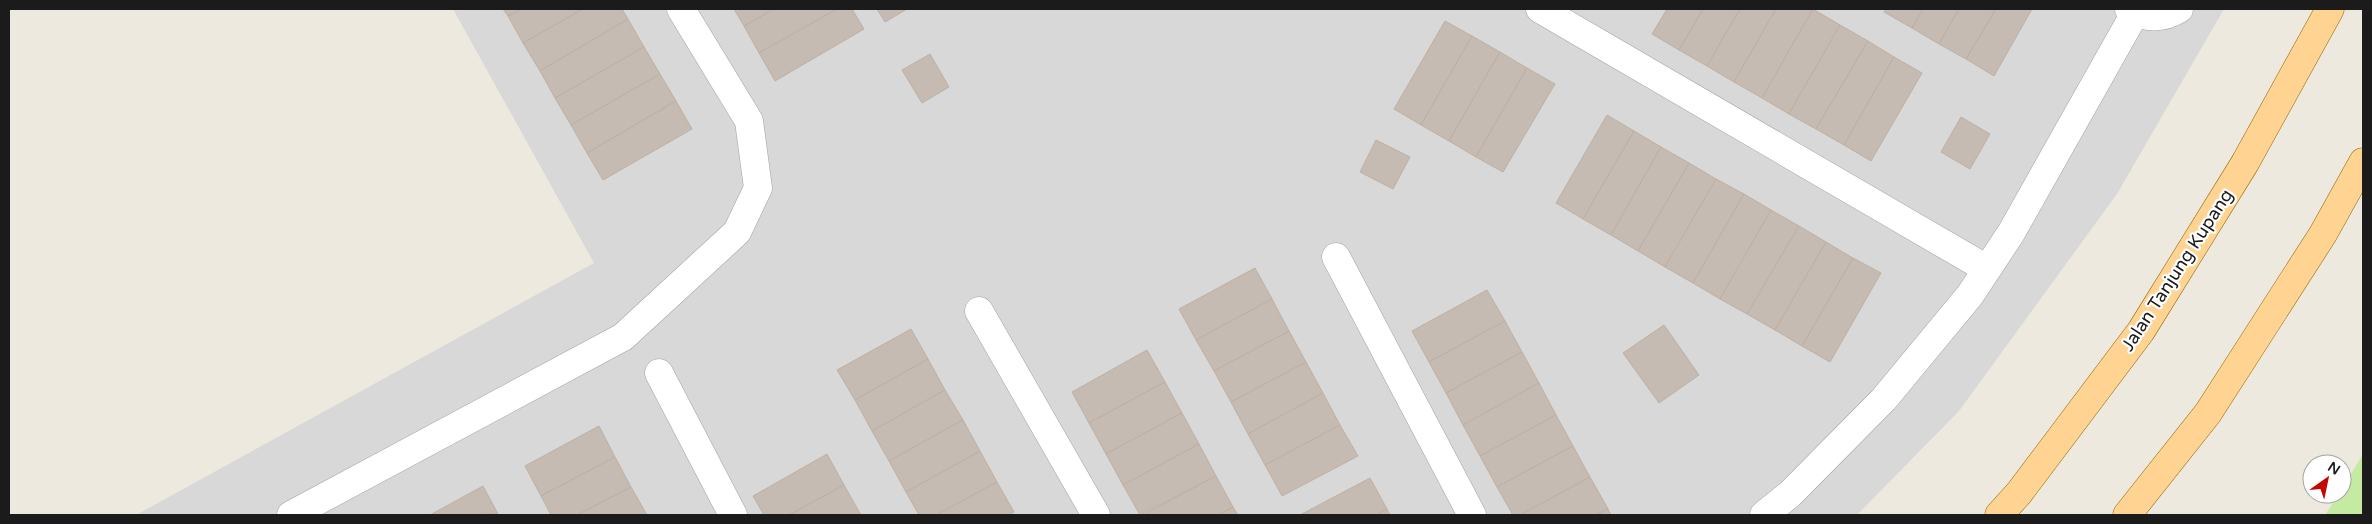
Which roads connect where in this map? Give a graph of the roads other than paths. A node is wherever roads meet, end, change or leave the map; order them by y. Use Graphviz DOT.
graph roads {
  1 [pos="681,9"];
  2 [pos="1540,9"];
  3 [pos="2179,9"];
  4 [pos="2330,9"];
  5 [pos="2132,11"];
  6 [pos="2363,162"];
  7 [pos="1336,257"];
  8 [pos="1988,269"];
  9 [pos="979,311"];
  10 [pos="659,373"];
  11 [pos="335,505"];
  12 [pos="291,515"];
  13 [pos="733,515"];
  14 [pos="1096,515"];
  15 [pos="1472,515"];
  16 [pos="1764,515"];
  17 [pos="1999,515"];
  18 [pos="2127,515"];
  1 -- 11 [label="street"];
  2 -- 8 [label="street"];
  3 -- 5 [label="street"];
  4 -- 17 [label="main road, Jalan Tanjung Kupang"];
  5 -- 8 [label="street"];
  6 -- 18 [label="main road"];
  7 -- 15 [label="street"];
  8 -- 16 [label="street"];
  9 -- 14 [label="street"];
  10 -- 13 [label="street"];
  11 -- 12 [label="street"];
}
